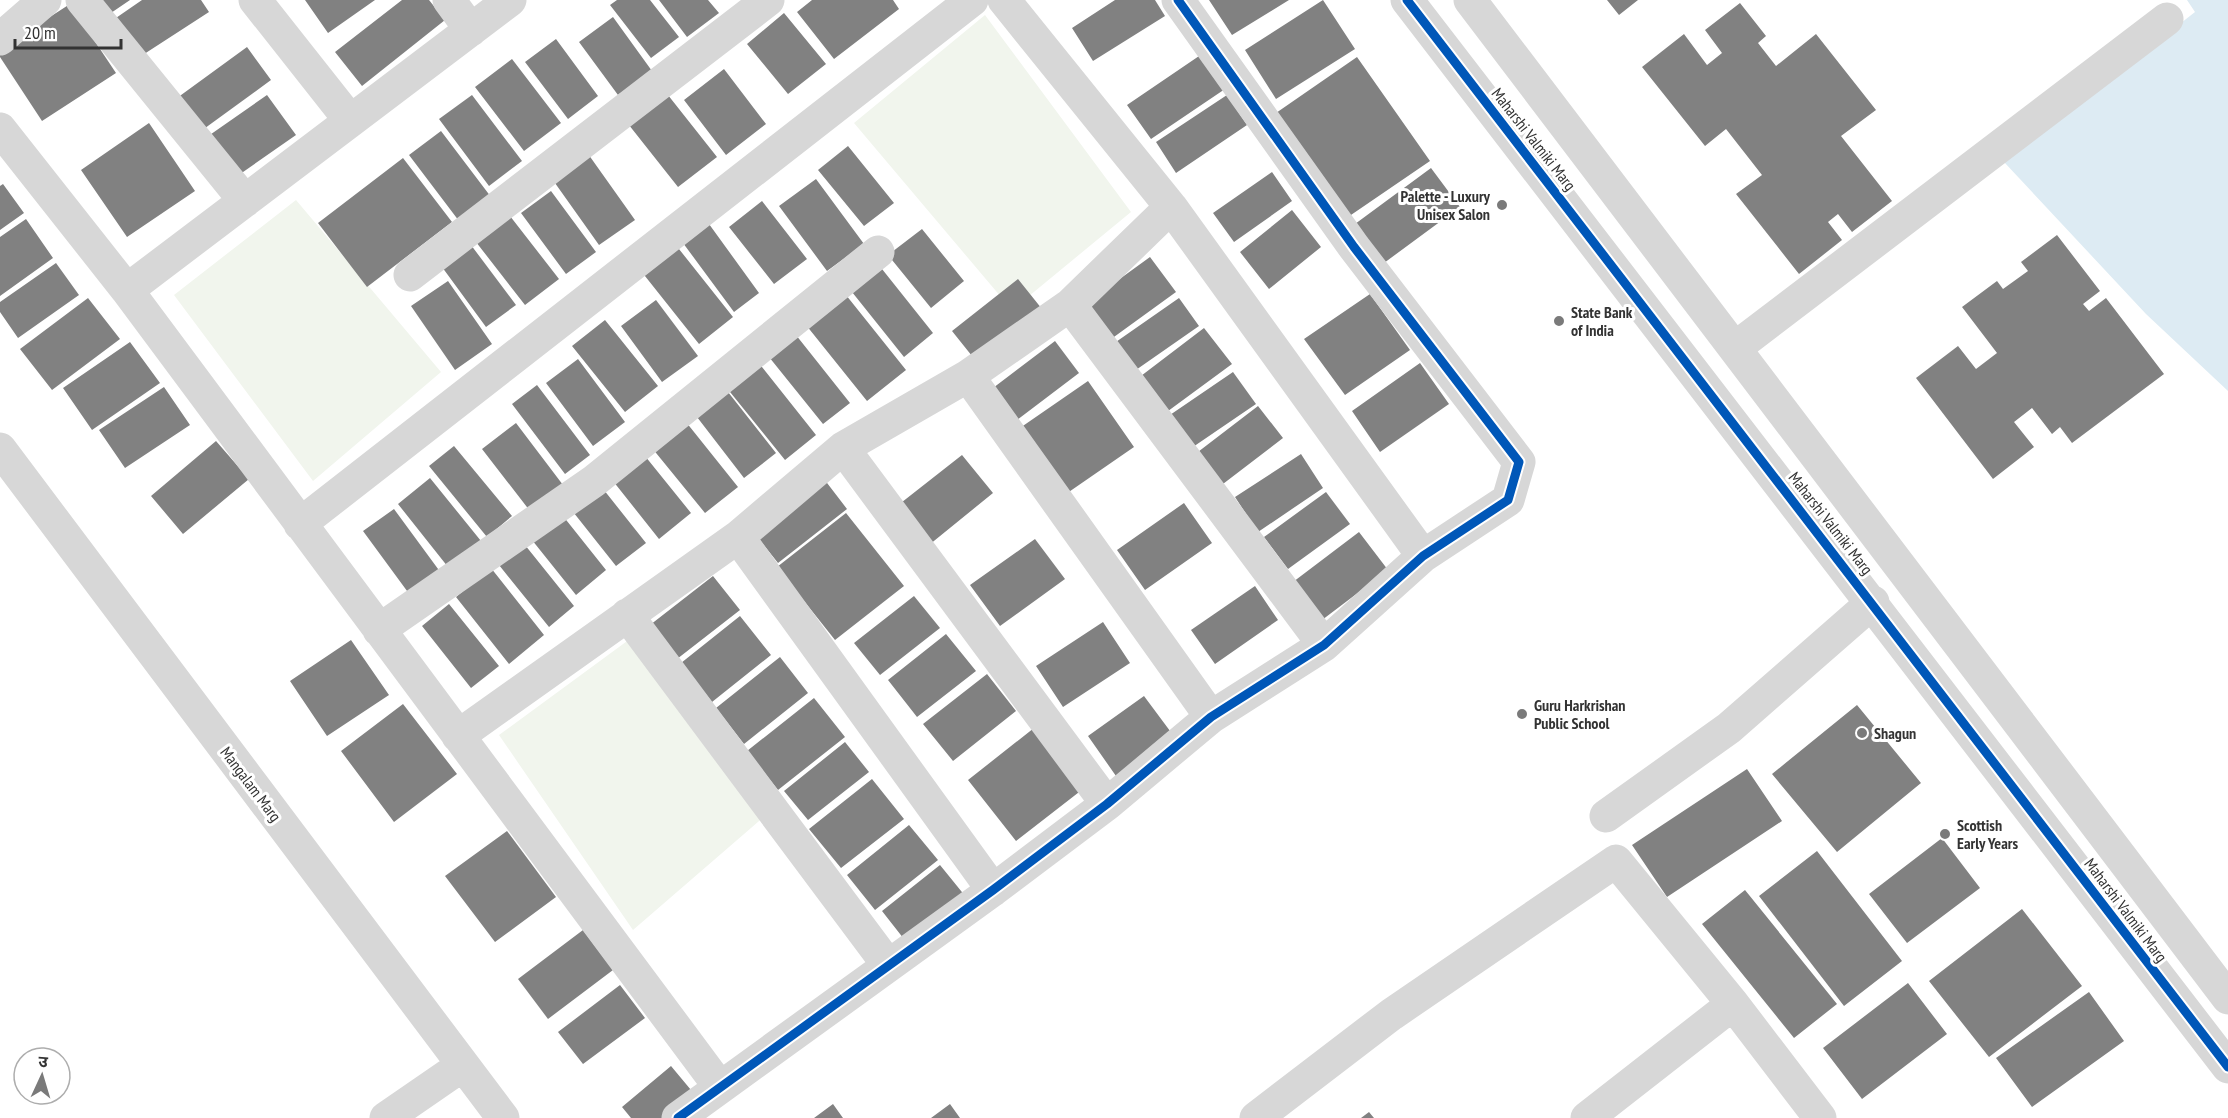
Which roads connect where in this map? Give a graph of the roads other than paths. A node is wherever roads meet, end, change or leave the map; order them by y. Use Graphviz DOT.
graph roads {
  1 [pos="45,0"];
  2 [pos="82,0"];
  3 [pos="255,0"];
  4 [pos="449,0"];
  5 [pos="510,0"];
  6 [pos="768,0"];
  7 [pos="972,0"];
  8 [pos="1004,0"];
  9 [pos="1178,0"];
  10 [pos="1407,0"];
  11 [pos="1470,0"];
  12 [pos="2167,19"];
  13 [pos="471,30"];
  14 [pos="0,39"];
  15 [pos="349,119"];
  16 [pos="0,129"];
  17 [pos="245,201"];
  18 [pos="1172,207"];
  19 [pos="878,252"];
  20 [pos="410,275"];
  21 [pos="127,290"];
  22 [pos="1070,306"];
  23 [pos="1735,348"];
  24 [pos="968,376"];
  25 [pos="843,448"];
  26 [pos="0,449"];
  27 [pos="300,524"];
  28 [pos="738,537"];
  29 [pos="1423,556"];
  30 [pos="1873,602"];
  31 [pos="627,615"];
  32 [pos="379,630"];
  33 [pos="1324,645"];
  34 [pos="1211,717"];
  35 [pos="458,736"];
  36 [pos="1107,804"];
  37 [pos="1606,816"];
  38 [pos="993,890"];
  39 [pos="888,965"];
  40 [pos="2228,998"];
  41 [pos="1733,1004"];
  42 [pos="463,1065"];
  43 [pos="2228,1067"];
  44 [pos="718,1086"];
  45 [pos="386,1118"];
  46 [pos="503,1118"];
  47 [pos="678,1118"];
  48 [pos="1256,1118"];
  49 [pos="1587,1118"];
  50 [pos="1820,1118"];
  1 -- 14 [label="street"];
  2 -- 17 [label="street"];
  3 -- 15 [label="street"];
  4 -- 13 [label="street"];
  5 -- 13 [label="street"];
  6 -- 20 [label="street"];
  7 -- 27 [label="street"];
  8 -- 18 [label="street"];
  9 -- 29 [label="street"];
  10 -- 30 [label="street, Maharshi Valmiki Marg"];
  11 -- 23 [label="street, Maharshi Valmiki Marg"];
  12 -- 23 [label="street"];
  13 -- 15 [label="street"];
  15 -- 17 [label="street"];
  16 -- 21 [label="street"];
  17 -- 21 [label="street"];
  18 -- 22 [label="street"];
  18 -- 29 [label="street"];
  19 -- 32 [label="street"];
  21 -- 27 [label="street"];
  22 -- 24 [label="street"];
  22 -- 33 [label="street"];
  23 -- 40 [label="street, Maharshi Valmiki Marg"];
  24 -- 25 [label="street"];
  24 -- 34 [label="street"];
  25 -- 28 [label="street"];
  25 -- 36 [label="street"];
  26 -- 42 [label="street, Mangalam Marg"];
  27 -- 32 [label="street"];
  28 -- 31 [label="street"];
  28 -- 38 [label="street"];
  29 -- 33 [label="street"];
  30 -- 37 [label="street"];
  30 -- 43 [label="street, Maharshi Valmiki Marg"];
  31 -- 35 [label="street"];
  31 -- 39 [label="street"];
  32 -- 35 [label="street"];
  33 -- 34 [label="street"];
  34 -- 36 [label="street"];
  35 -- 44 [label="street"];
  36 -- 38 [label="street"];
  38 -- 39 [label="street"];
  39 -- 44 [label="street"];
  41 -- 48 [label="street"];
  41 -- 49 [label="street"];
  41 -- 50 [label="street"];
  42 -- 45 [label="street"];
  42 -- 46 [label="street, Mangalam Marg"];
  44 -- 47 [label="street"];
}
